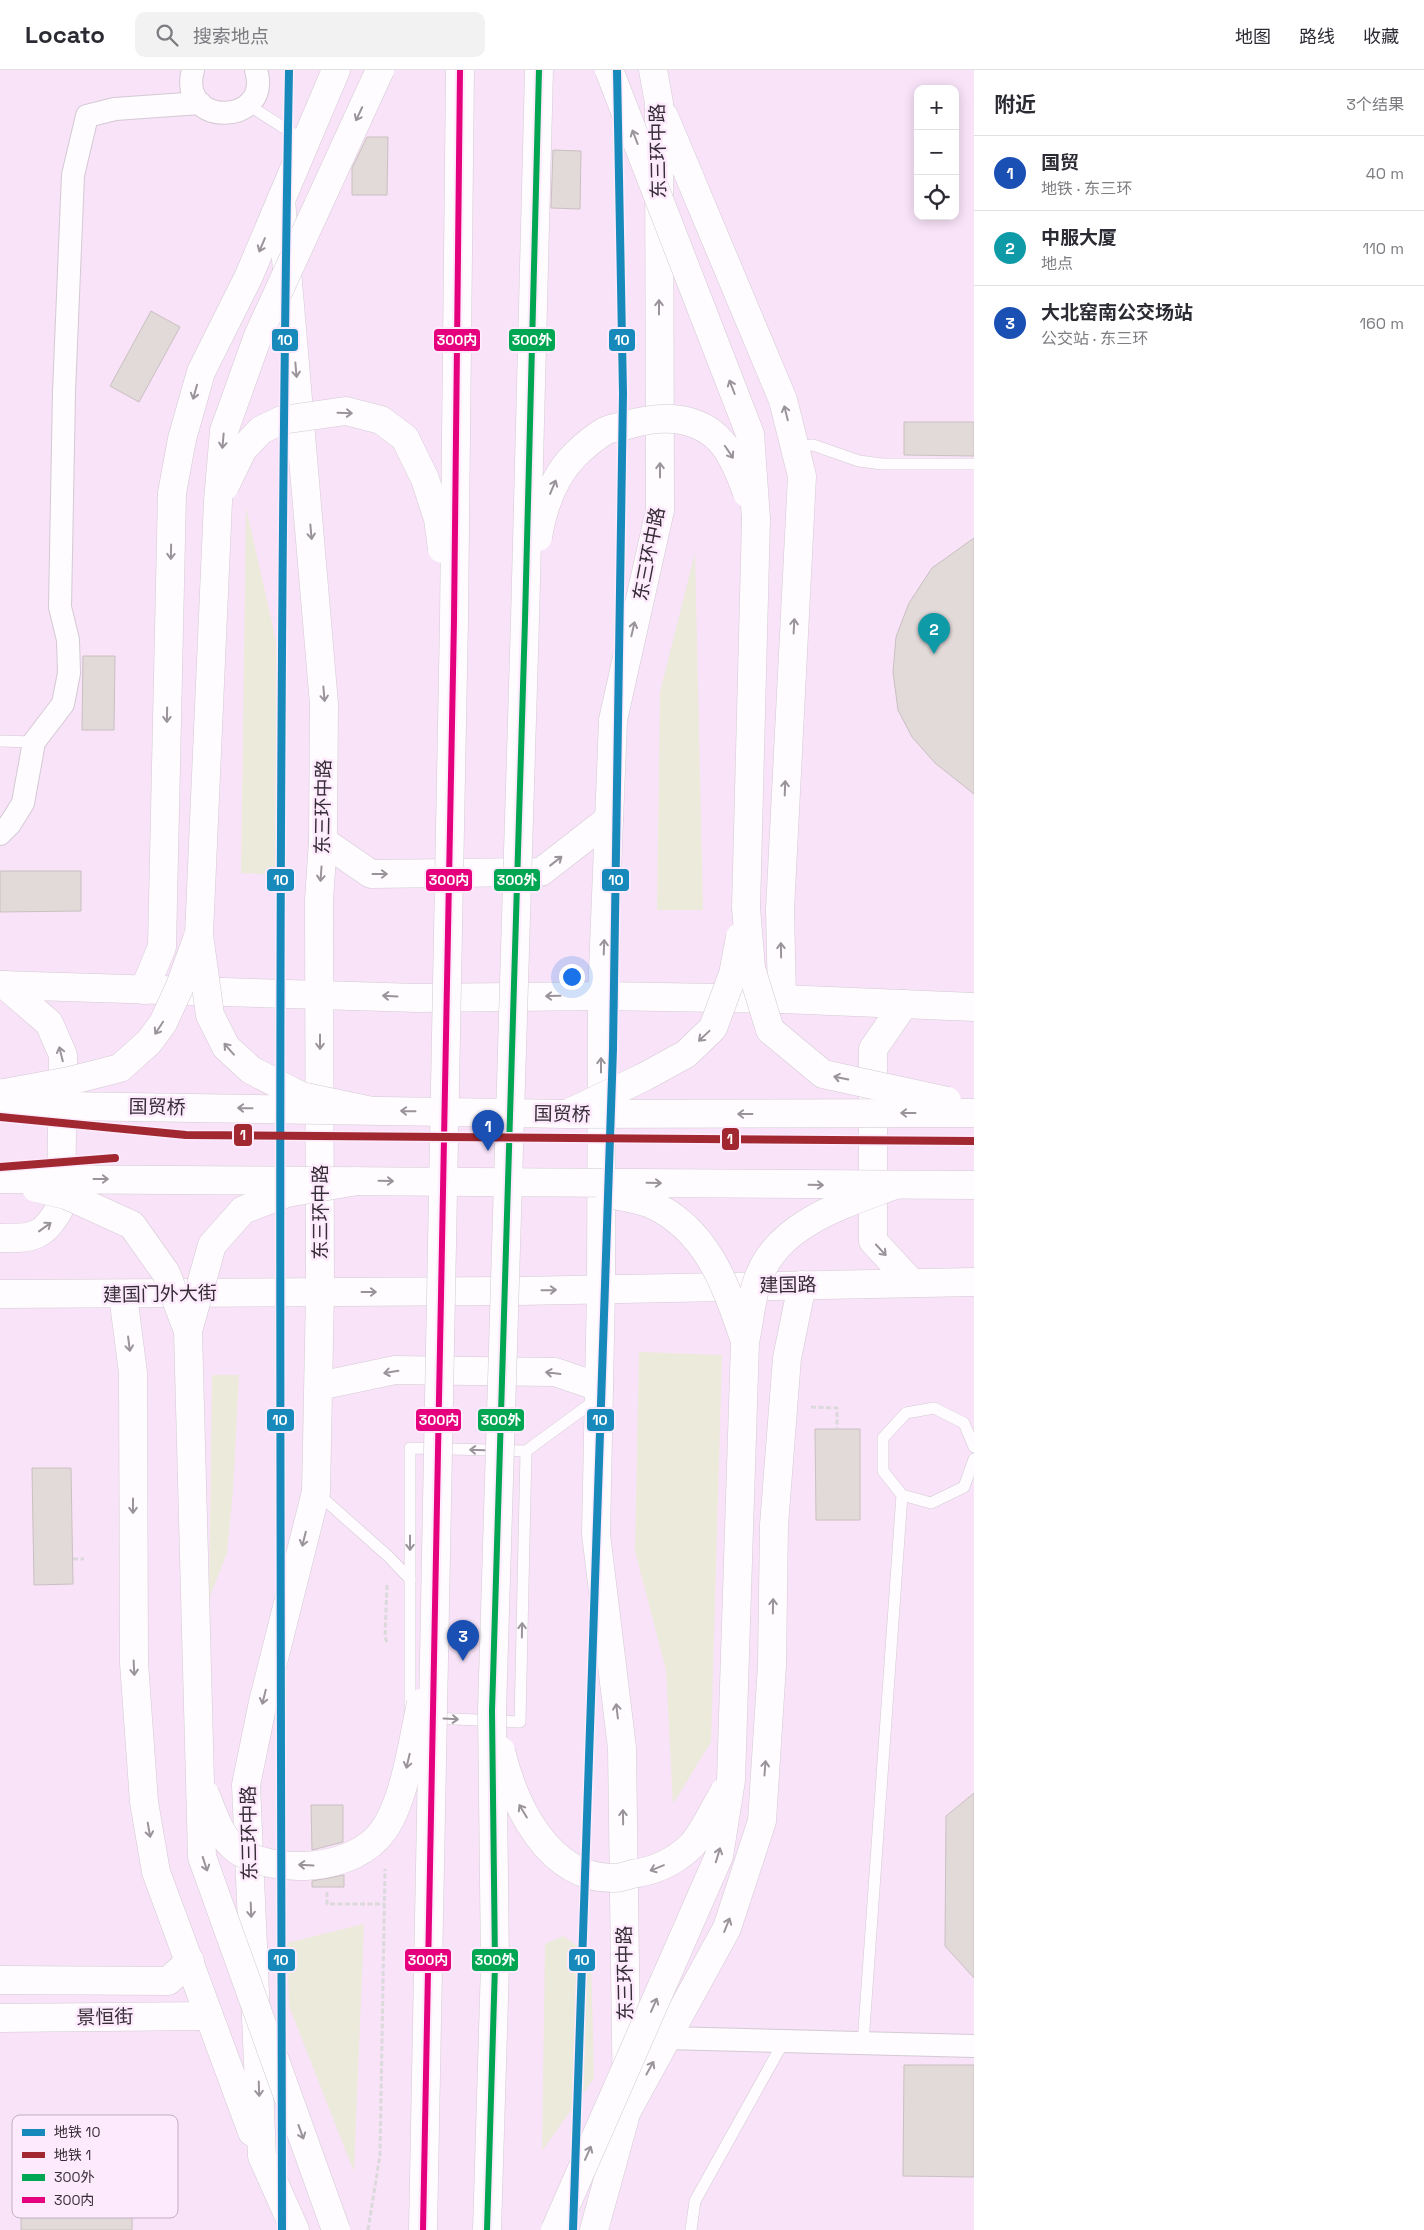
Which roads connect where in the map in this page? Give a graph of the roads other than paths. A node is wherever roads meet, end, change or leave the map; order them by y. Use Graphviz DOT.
graph roads {
  1 [pos="193,70"];
  2 [pos="256,70"];
  3 [pos="336,70"];
  4 [pos="380,70"];
  5 [pos="460,70"];
  6 [pos="539,70"];
  7 [pos="609,70"];
  8 [pos="653,70"];
  9 [pos="200,103"];
  10 [pos="659,103"];
  11 [pos="248,105"];
  12 [pos="306,141"];
  13 [pos="281,200"];
  14 [pos="795,447"];
  15 [pos="974,464"];
  16 [pos="218,501"];
  17 [pos="756,519"];
  18 [pos="454,620"];
  19 [pos="525,620"];
  20 [pos="0,741"];
  21 [pos="34,742"];
  22 [pos="609,819"];
  23 [pos="0,834"];
  24 [pos="323,841"];
  25 [pos="746,908"];
  26 [pos="199,935"];
  27 [pos="3,985"];
  28 [pos="144,990"];
  29 [pos="320,993"];
  30 [pos="602,996"];
  31 [pos="782,999"];
  32 [pos="904,1004"];
  33 [pos="974,1007"];
  34 [pos="0,1094"];
  35 [pos="0,1105"];
  36 [pos="974,1107"];
  37 [pos="367,1110"];
  38 [pos="974,1113"];
  39 [pos="566,1114"];
  40 [pos="0,1179"];
  41 [pos="357,1181"];
  42 [pos="566,1182"];
  43 [pos="974,1185"];
  44 [pos="894,1186"];
  45 [pos="0,1238"];
  46 [pos="974,1282"];
  47 [pos="912,1283"];
  48 [pos="802,1285"];
  49 [pos="601,1289"];
  50 [pos="320,1292"];
  51 [pos="0,1294"];
  52 [pos="123,1295"];
  53 [pos="188,1330"];
  54 [pos="745,1342"];
  55 [pos="319,1386"];
  56 [pos="599,1392"];
  57 [pos="969,1423"];
  58 [pos="974,1447"];
  59 [pos="526,1452"];
  60 [pos="974,1460"];
  61 [pos="316,1492"];
  62 [pos="902,1495"];
  63 [pos="410,1579"];
  64 [pos="434,1645"];
  65 [pos="492,1710"];
  66 [pos="199,1780"];
  67 [pos="731,1780"];
  68 [pos="190,1961"];
  69 [pos="0,1980"];
  70 [pos="209,2016"];
  71 [pos="0,2018"];
  72 [pos="666,2038"];
  73 [pos="784,2041"];
  74 [pos="863,2043"];
  75 [pos="974,2046"];
  76 [pos="627,2110"];
  77 [pos="262,2156"];
  78 [pos="295,2230"];
  79 [pos="336,2230"];
  80 [pos="423,2230"];
  81 [pos="487,2230"];
  82 [pos="555,2230"];
  83 [pos="594,2230"];
  84 [pos="691,2230"];
  1 -- 9 [label="street"];
  2 -- 11 [label="street"];
  3 -- 12 [label="main road, 东三环中路"];
  4 -- 16 [label="main road, one-way, bridge"];
  5 -- 18 [label="main road, bridge"];
  6 -- 19 [label="main road, bridge"];
  17 -- 7 [label="main road, one-way, bridge"];
  8 -- 10 [label="main road, 东三环中路"];
  9 -- 11 [label="street"];
  9 -- 21 [label="street"];
  14 -- 10 [label="main road, one-way"];
  22 -- 10 [label="main road, 东三环中路, one-way"];
  11 -- 12 [label="lane"];
  12 -- 13 [label="main road, 东三环中路"];
  13 -- 24 [label="main road, 东三环中路, one-way"];
  13 -- 28 [label="main road, one-way"];
  14 -- 15 [label="lane"];
  31 -- 14 [label="main road, one-way"];
  16 -- 18 [label="main road, one-way, bridge"];
  16 -- 26 [label="main road, bridge"];
  19 -- 17 [label="main road, one-way, bridge"];
  17 -- 25 [label="main road"];
  18 -- 64 [label="main road, bridge"];
  19 -- 65 [label="main road, bridge"];
  20 -- 21 [label="lane"];
  21 -- 23 [label="street"];
  24 -- 22 [label="main road, one-way"];
  30 -- 22 [label="main road, 东三环中路, one-way"];
  24 -- 29 [label="main road, 东三环中路, one-way"];
  36 -- 25 [label="main road, one-way, bridge"];
  25 -- 39 [label="main road, one-way, bridge"];
  26 -- 34 [label="main road, one-way, bridge"];
  37 -- 26 [label="main road, one-way, bridge"];
  27 -- 28 [label="main road"];
  45 -- 27 [label="main road, one-way"];
  28 -- 29 [label="main road"];
  30 -- 29 [label="main road, one-way"];
  29 -- 50 [label="main road, 东三环中路, one-way"];
  30 -- 31 [label="main road"];
  49 -- 30 [label="main road, 东三环中路, one-way"];
  31 -- 32 [label="main road"];
  32 -- 33 [label="main road"];
  32 -- 47 [label="main road, one-way"];
  37 -- 35 [label="main road, 国贸桥, one-way, bridge"];
  39 -- 37 [label="main road, 国贸桥, one-way, bridge"];
  38 -- 39 [label="main road, 国贸桥, one-way, bridge"];
  40 -- 41 [label="main road, one-way, bridge"];
  40 -- 53 [label="main road, bridge"];
  41 -- 42 [label="main road, one-way, bridge"];
  41 -- 53 [label="main road, bridge"];
  42 -- 44 [label="main road, one-way, bridge"];
  42 -- 54 [label="main road, bridge"];
  43 -- 44 [label="main road, bridge"];
  44 -- 54 [label="main road, bridge"];
  46 -- 47 [label="main road, 建国路"];
  47 -- 48 [label="main road, 建国路"];
  48 -- 49 [label="main road, 建国路"];
  72 -- 48 [label="main road, one-way"];
  50 -- 49 [label="main road, 建国路, one-way"];
  49 -- 56 [label="main road, 东三环中路"];
  50 -- 52 [label="main road, 建国门外大街"];
  50 -- 55 [label="main road, 东三环中路"];
  51 -- 52 [label="main road, 建国门外大街"];
  52 -- 68 [label="main road, one-way"];
  53 -- 66 [label="main road, bridge"];
  54 -- 67 [label="main road, bridge"];
  56 -- 55 [label="main road, one-way"];
  55 -- 61 [label="main road, 东三环中路"];
  56 -- 59 [label="lane"];
  76 -- 56 [label="main road, 东三环中路, one-way"];
  57 -- 58 [label="lane"];
  57 -- 62 [label="lane"];
  59 -- 63 [label="lane, one-way"];
  63 -- 59 [label="lane, one-way"];
  60 -- 62 [label="lane"];
  61 -- 63 [label="lane"];
  61 -- 77 [label="main road, 东三环中路, one-way"];
  62 -- 74 [label="lane"];
  64 -- 66 [label="main road, one-way, bridge"];
  64 -- 80 [label="main road, bridge"];
  67 -- 65 [label="main road, one-way, bridge"];
  65 -- 81 [label="main road, bridge"];
  66 -- 79 [label="main road, one-way, bridge"];
  82 -- 67 [label="main road, one-way, bridge"];
  68 -- 69 [label="main road, 景恒街"];
  68 -- 70 [label="main road"];
  70 -- 71 [label="main road, 景恒街"];
  70 -- 77 [label="main road"];
  72 -- 73 [label="street"];
  76 -- 72 [label="main road, one-way"];
  73 -- 74 [label="street"];
  73 -- 84 [label="lane"];
  74 -- 75 [label="street"];
  76 -- 83 [label="main road, 东三环中路"];
  77 -- 78 [label="main road, 东三环中路"];
}
